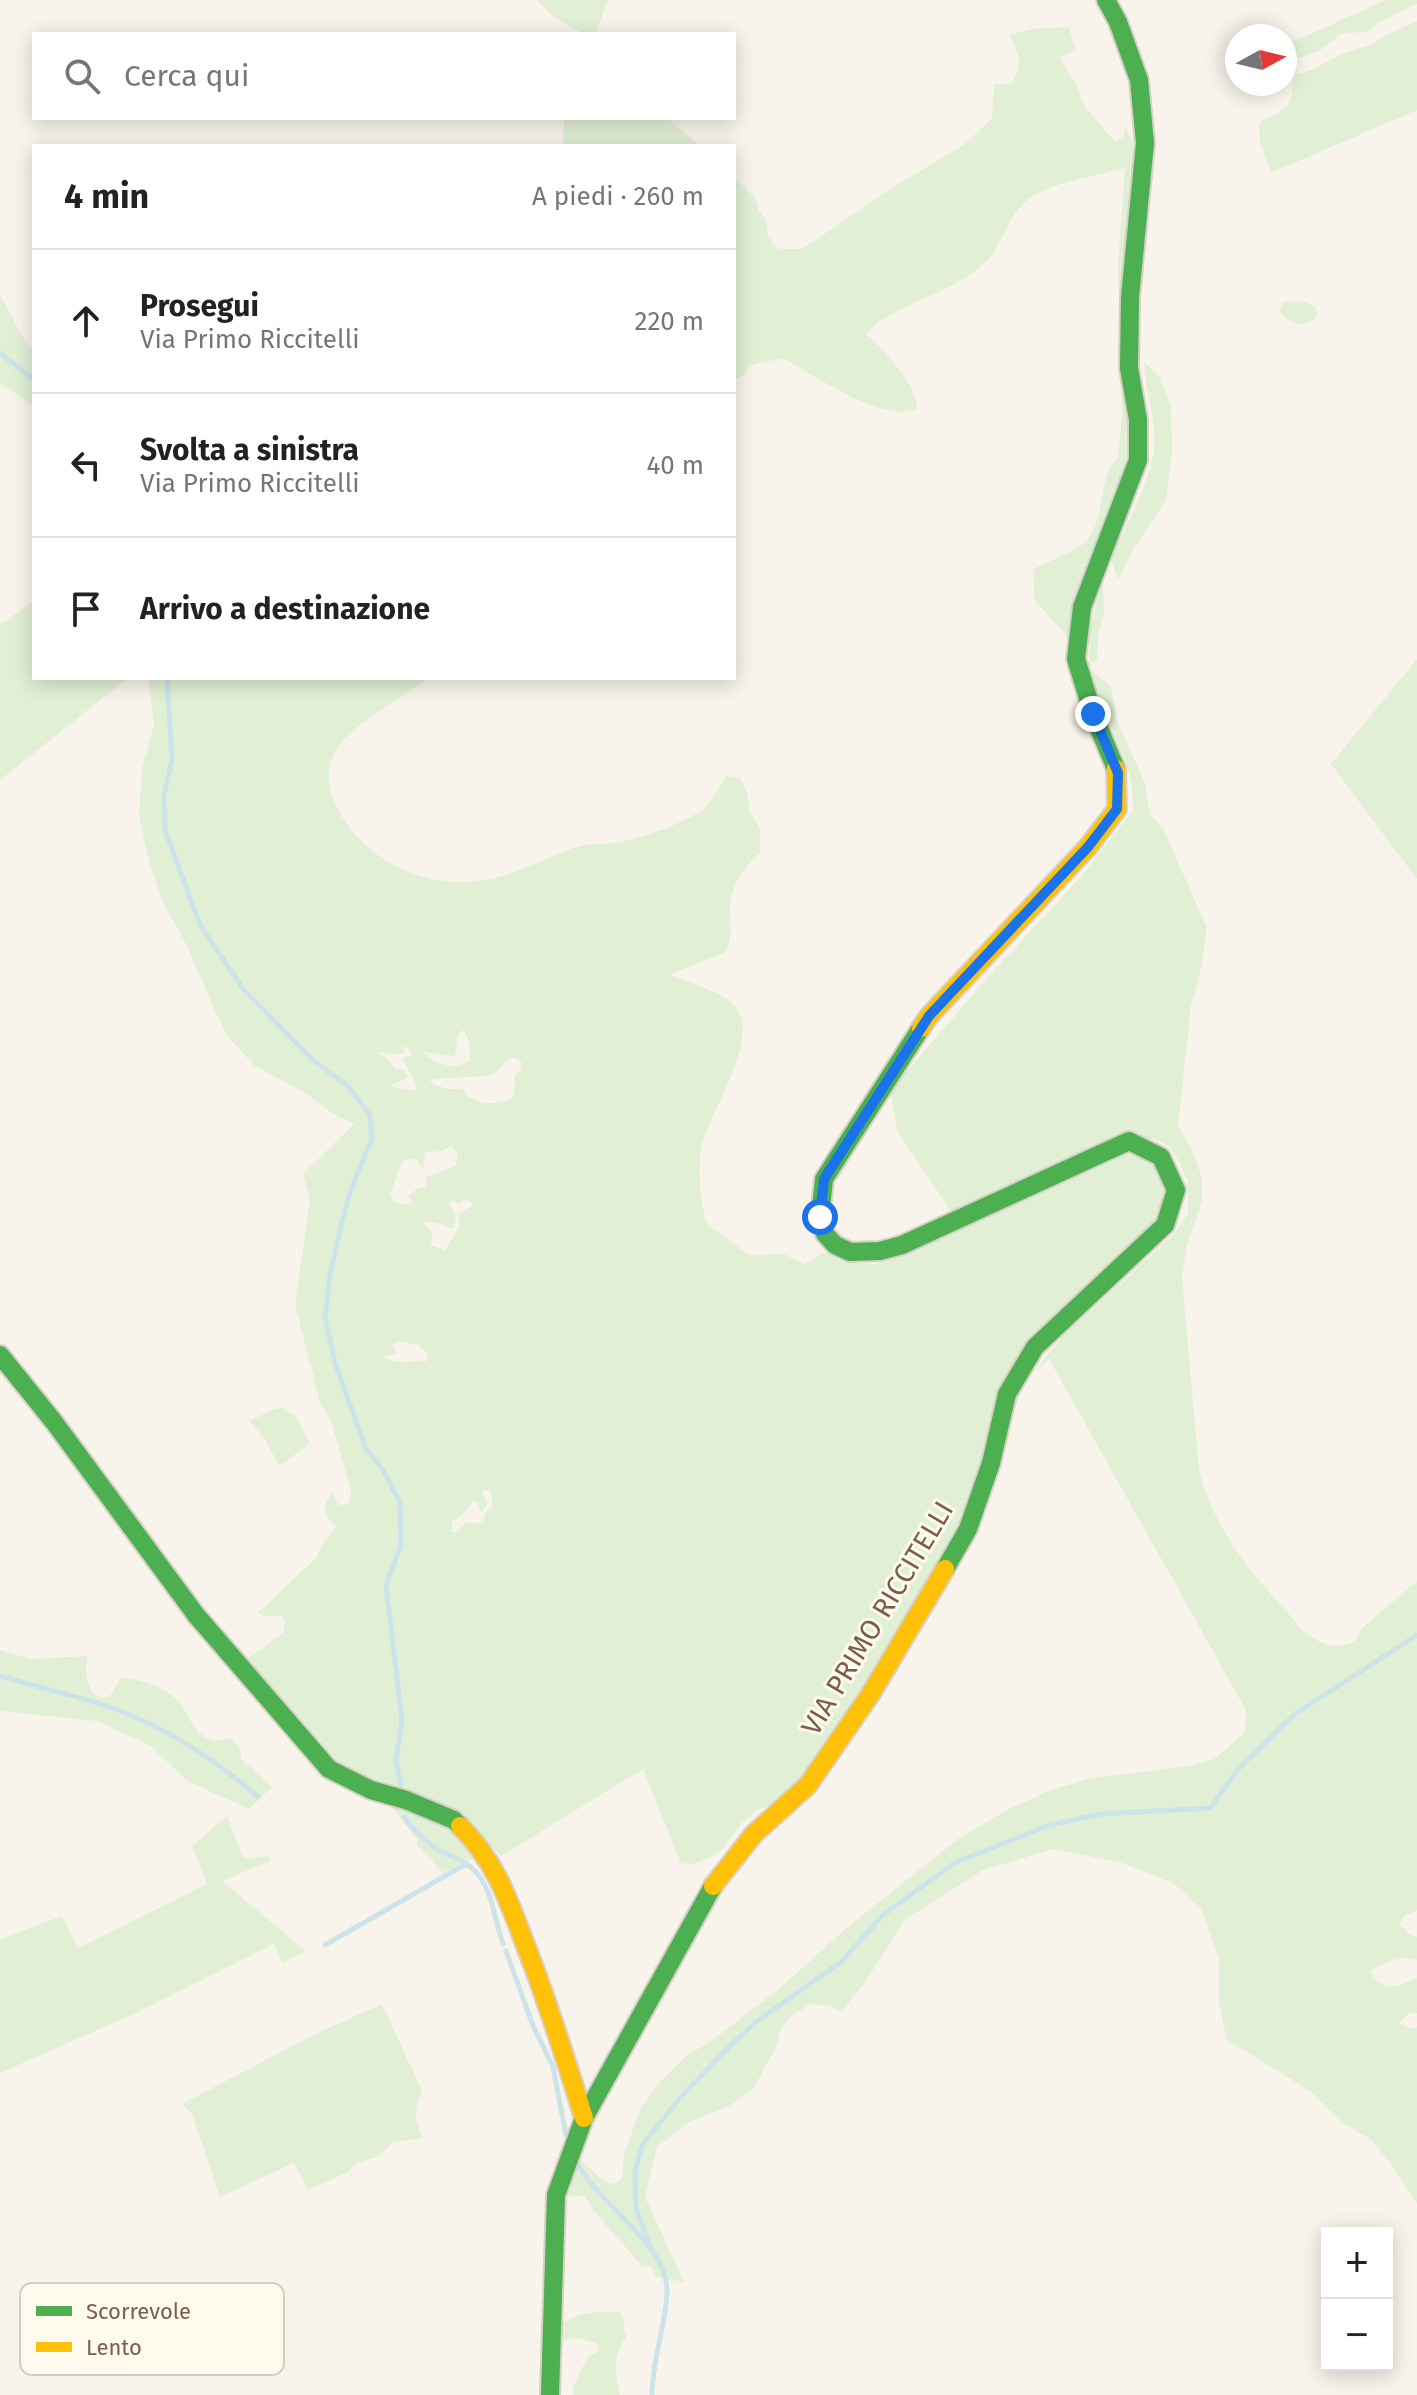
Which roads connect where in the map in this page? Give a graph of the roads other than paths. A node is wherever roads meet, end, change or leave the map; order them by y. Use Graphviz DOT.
graph roads {
  1 [pos="1106,0"];
  2 [pos="0,1355"];
  3 [pos="584,2118"];
  4 [pos="550,2395"];
  1 -- 3 [label="street, VIA PRIMO RICCITELLI"];
  2 -- 3 [label="street"];
  3 -- 4 [label="street, VIA PRIMO RICCITELLI"];
}
